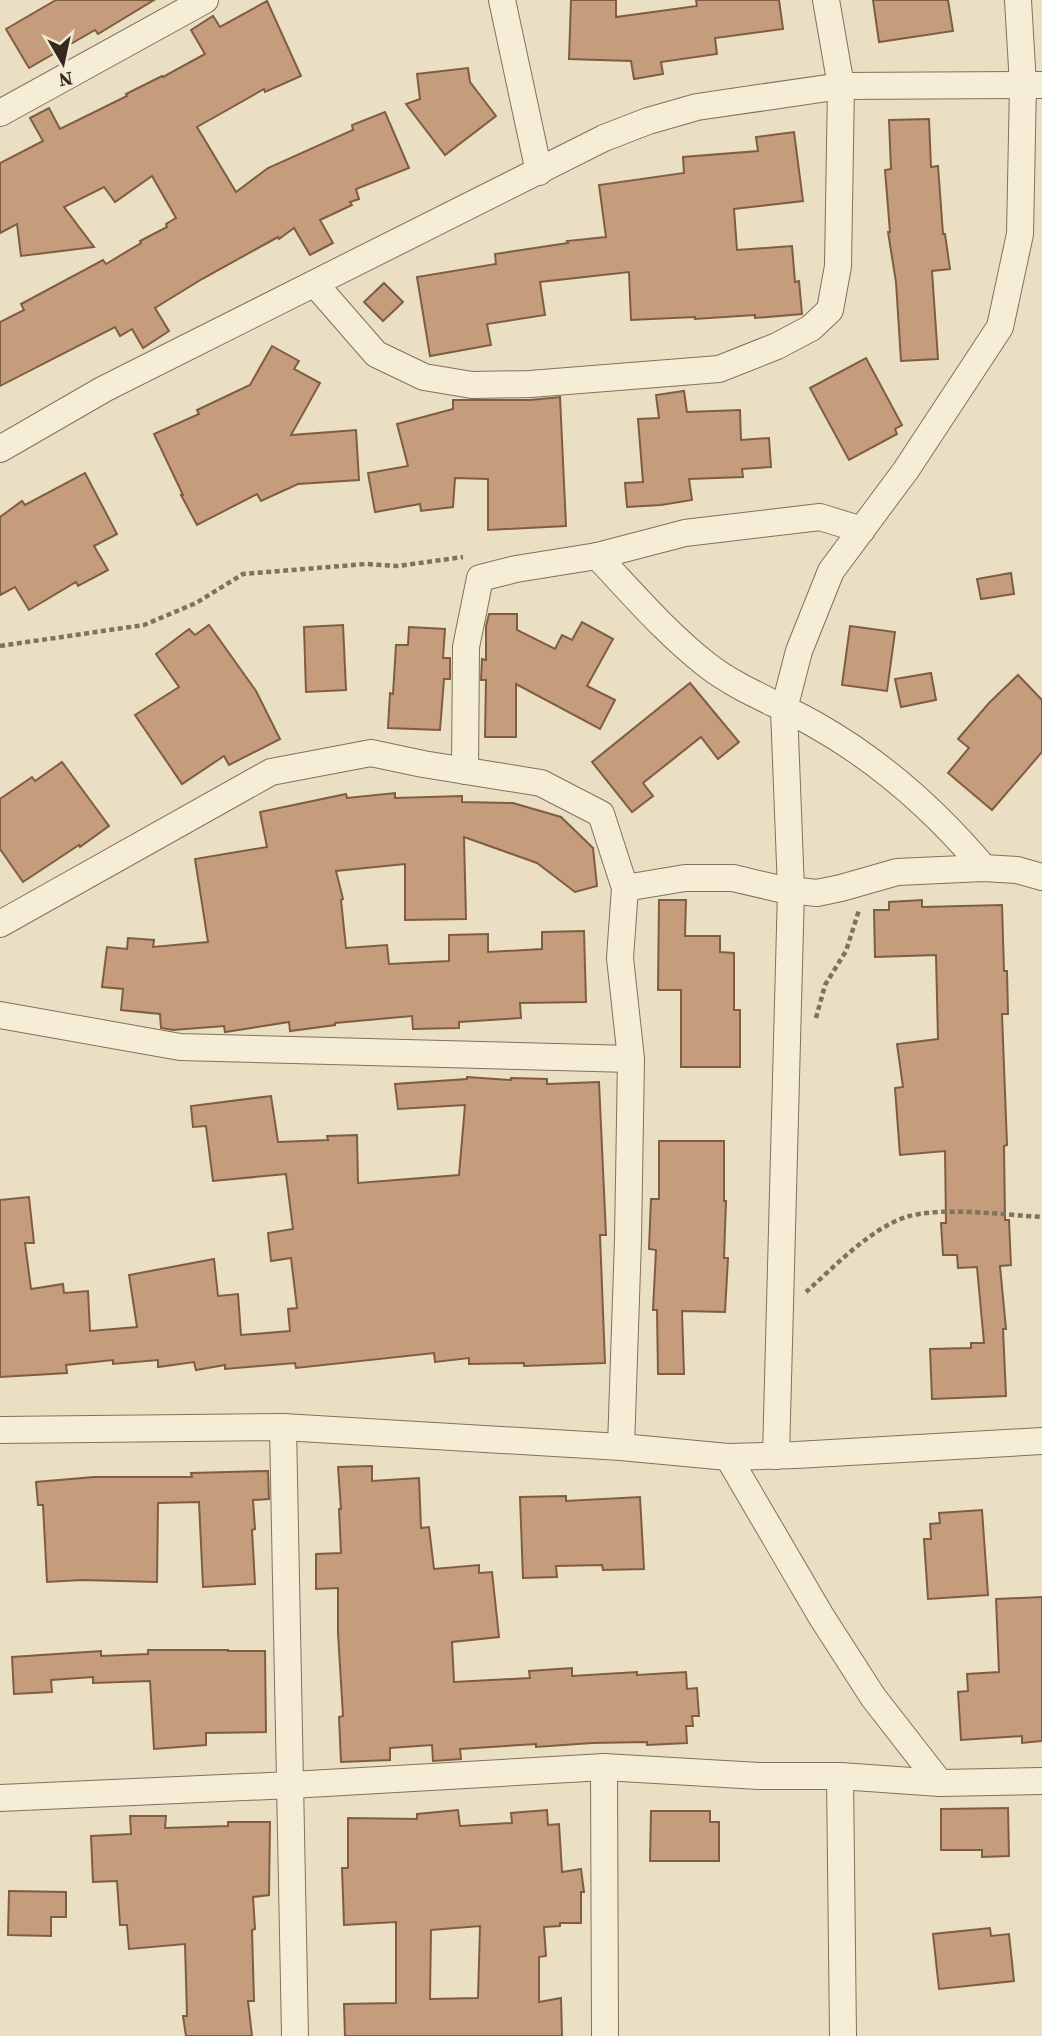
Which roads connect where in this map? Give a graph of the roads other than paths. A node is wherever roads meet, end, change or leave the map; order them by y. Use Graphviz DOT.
graph roads {
  1 [pos="205,0"];
  2 [pos="502,0"];
  3 [pos="826,0"];
  4 [pos="1018,0"];
  5 [pos="1032,85"];
  6 [pos="841,86"];
  7 [pos="0,113"];
  8 [pos="539,172"];
  9 [pos="315,284"];
  10 [pos="0,449"];
  11 [pos="862,530"];
  12 [pos="597,556"];
  13 [pos="784,709"];
  14 [pos="465,771"];
  15 [pos="984,868"];
  16 [pos="1042,877"];
  17 [pos="625,888"];
  18 [pos="791,890"];
  19 [pos="0,924"];
  20 [pos="0,1015"];
  21 [pos="631,1059"];
  22 [pos="283,1426"];
  23 [pos="0,1430"];
  24 [pos="1042,1441"];
  25 [pos="621,1447"];
  26 [pos="776,1456"];
  27 [pos="728,1457"];
  28 [pos="604,1768"];
  29 [pos="840,1776"];
  30 [pos="1042,1781"];
  31 [pos="940,1783"];
  32 [pos="291,1785"];
  33 [pos="0,1798"];
  34 [pos="295,2036"];
  35 [pos="605,2036"];
  36 [pos="843,2036"];
  1 -- 7 [label="street"];
  2 -- 8 [label="street"];
  3 -- 6 [label="street"];
  4 -- 5 [label="street"];
  5 -- 6 [label="street"];
  5 -- 11 [label="street"];
  6 -- 8 [label="street"];
  6 -- 9 [label="street"];
  8 -- 9 [label="street"];
  9 -- 10 [label="street"];
  11 -- 12 [label="street"];
  11 -- 13 [label="street"];
  12 -- 13 [label="street"];
  12 -- 14 [label="street"];
  13 -- 15 [label="street"];
  13 -- 18 [label="street"];
  14 -- 17 [label="street"];
  14 -- 19 [label="street"];
  15 -- 16 [label="street"];
  15 -- 18 [label="street"];
  17 -- 18 [label="street"];
  17 -- 21 [label="street"];
  18 -- 26 [label="street"];
  20 -- 21 [label="street"];
  21 -- 25 [label="street"];
  22 -- 23 [label="street"];
  22 -- 25 [label="street"];
  22 -- 32 [label="street"];
  24 -- 26 [label="street"];
  25 -- 27 [label="street"];
  26 -- 27 [label="street"];
  27 -- 31 [label="street"];
  28 -- 29 [label="street"];
  28 -- 32 [label="street"];
  28 -- 35 [label="street"];
  29 -- 31 [label="street"];
  29 -- 36 [label="street"];
  30 -- 31 [label="street"];
  32 -- 33 [label="street"];
  32 -- 34 [label="street"];
}
